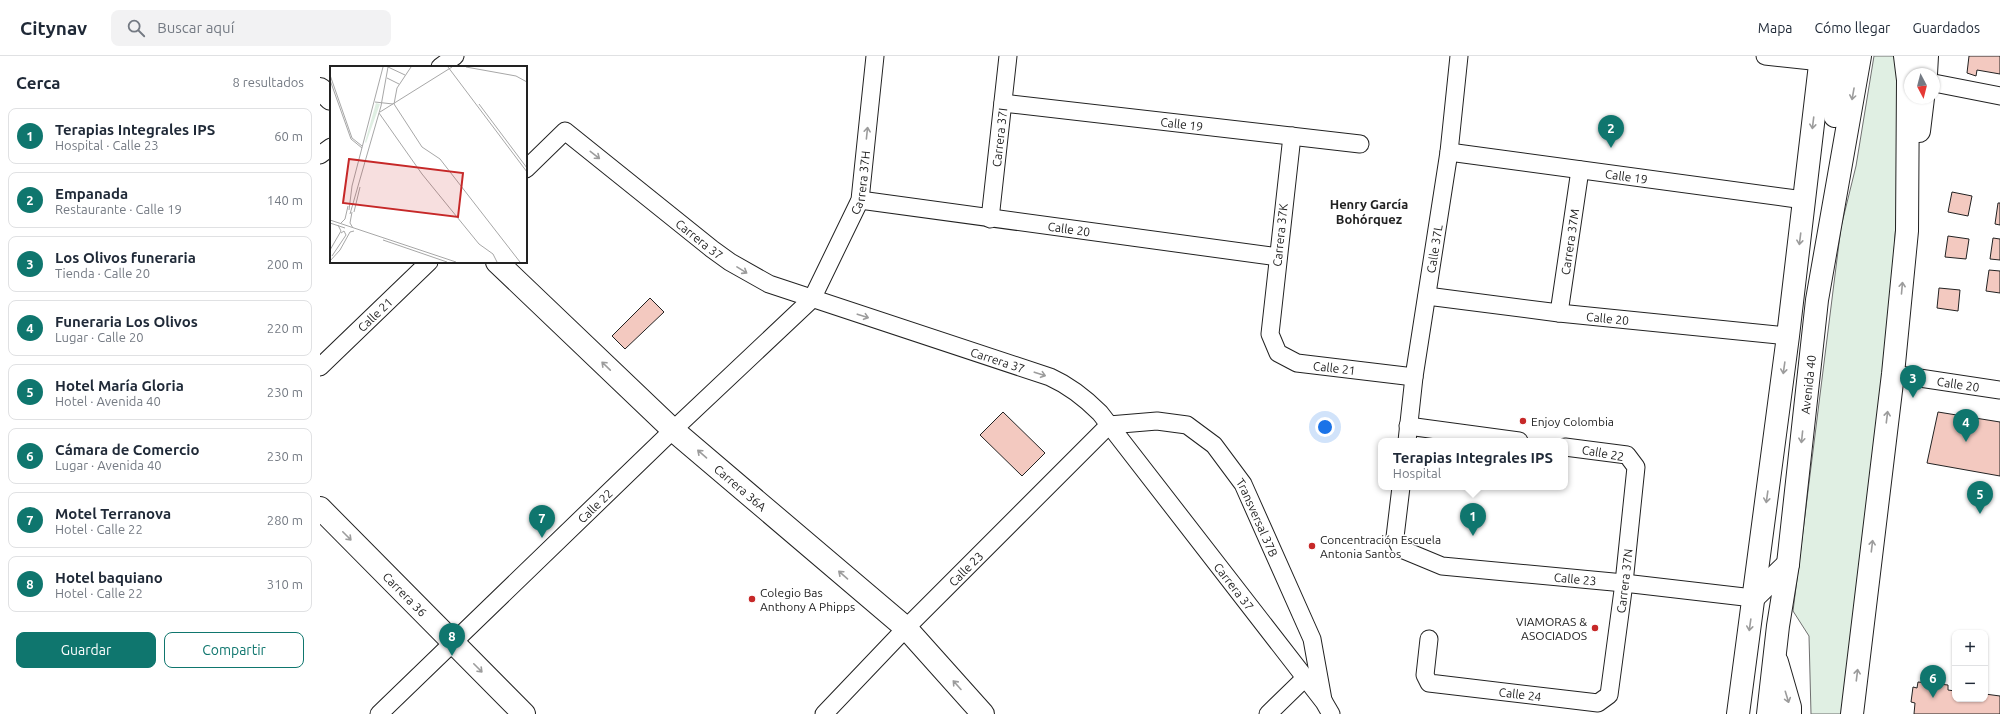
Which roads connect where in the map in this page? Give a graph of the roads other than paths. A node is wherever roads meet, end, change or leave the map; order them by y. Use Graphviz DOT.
graph roads {
  1 [pos="455,56"];
  2 [pos="875,56"];
  3 [pos="1008,56"];
  4 [pos="1459,56"];
  5 [pos="1765,56"];
  6 [pos="1842,56"];
  7 [pos="1860,56"];
  8 [pos="1905,56"];
  9 [pos="1927,56"];
  10 [pos="1821,59"];
  11 [pos="441,66"];
  12 [pos="1926,68"];
  13 [pos="1940,84"];
  14 [pos="320,89"];
  15 [pos="2000,96"];
  16 [pos="330,98"];
  17 [pos="1003,103"];
  18 [pos="1922,104"];
  19 [pos="1292,136"];
  20 [pos="1360,144"];
  21 [pos="330,149"];
  22 [pos="1449,152"];
  23 [pos="320,155"];
  24 [pos="527,168"];
  25 [pos="1580,170"];
  26 [pos="860,200"];
  27 [pos="1804,200"];
  28 [pos="990,218"];
  29 [pos="1907,231"];
  30 [pos="1278,258"];
  31 [pos="428,263"];
  32 [pos="497,263"];
  33 [pos="1427,296"];
  34 [pos="812,299"];
  35 [pos="1817,300"];
  36 [pos="1559,313"];
  37 [pos="1270,334"];
  38 [pos="1788,336"];
  39 [pos="320,368"];
  40 [pos="1893,374"];
  41 [pos="1414,378"];
  42 [pos="2000,390"];
  43 [pos="1110,425"];
  44 [pos="673,430"];
  45 [pos="1407,434"];
  46 [pos="1471,438"];
  47 [pos="1568,447"];
  48 [pos="1636,467"];
  49 [pos="1401,490"];
  50 [pos="320,508"];
  51 [pos="1788,564"];
  52 [pos="1624,583"];
  53 [pos="1753,598"];
  54 [pos="906,628"];
  55 [pos="1429,640"];
  56 [pos="452,642"];
  57 [pos="1774,654"];
  58 [pos="1304,678"];
  59 [pos="1609,695"];
  60 [pos="1327,708"];
  61 [pos="379,714"];
  62 [pos="524,714"];
  63 [pos="824,714"];
  64 [pos="983,714"];
  65 [pos="1268,714"];
  66 [pos="1738,714"];
  67 [pos="1768,714"];
  68 [pos="1790,714"];
  69 [pos="1852,714"];
  1 -- 11 [label="street"];
  26 -- 2 [label="street, Carrera 37H, one-way"];
  3 -- 17 [label="street, Carrera 37I"];
  4 -- 22 [label="street, Calle 37L"];
  5 -- 10 [label="street"];
  6 -- 35 [label="main road"];
  7 -- 35 [label="main road, Avenida 40, one-way"];
  8 -- 29 [label="main road"];
  9 -- 12 [label="main road"];
  10 -- 27 [label="main road, Avenida 40, one-way"];
  13 -- 15 [label="street"];
  14 -- 16 [label="main road"];
  17 -- 19 [label="street, Calle 19"];
  17 -- 28 [label="street, Carrera 37I"];
  18 -- 29 [label="main road"];
  19 -- 20 [label="street, Calle 19"];
  19 -- 30 [label="street, Carrera 37K"];
  21 -- 23 [label="street"];
  22 -- 25 [label="street, Calle 19"];
  22 -- 33 [label="street, Calle 37L"];
  24 -- 34 [label="street, Carrera 37, one-way"];
  25 -- 27 [label="street, Calle 19"];
  25 -- 36 [label="street, Carrera 37M"];
  26 -- 28 [label="street, Calle 20"];
  26 -- 34 [label="street, Carrera 37H"];
  27 -- 38 [label="main road, Avenida 40, one-way"];
  28 -- 30 [label="street, Calle 20"];
  40 -- 29 [label="main road, one-way"];
  30 -- 37 [label="street, Carrera 37K"];
  31 -- 39 [label="street, Calle 21"];
  44 -- 32 [label="main road, Carrera 36A, one-way"];
  33 -- 36 [label="street, Calle 20"];
  33 -- 41 [label="street, Calle 37L"];
  34 -- 43 [label="street, Carrera 37, one-way"];
  34 -- 44 [label="street, Calle 22"];
  35 -- 51 [label="main road, Avenida 40, one-way"];
  36 -- 38 [label="street, Calle 20"];
  37 -- 41 [label="street, Calle 21"];
  38 -- 53 [label="main road, Avenida 40, one-way"];
  40 -- 42 [label="street, Calle 20"];
  69 -- 40 [label="main road, one-way"];
  41 -- 45 [label="street, Calle 37L"];
  43 -- 54 [label="street, Calle 23"];
  43 -- 58 [label="street, Carrera 37"];
  43 -- 60 [label="street, Transversal 37B"];
  54 -- 44 [label="main road, Carrera 36A, one-way"];
  44 -- 56 [label="street, Calle 22"];
  45 -- 46 [label="street"];
  47 -- 48 [label="street, Calle 22"];
  48 -- 52 [label="street, Carrera 37N"];
  49 -- 52 [label="street, Calle 23"];
  50 -- 56 [label="main road, Carrera 36, one-way"];
  51 -- 53 [label="main road"];
  51 -- 57 [label="main road, Avenida 40"];
  52 -- 53 [label="street, Calle 23"];
  52 -- 59 [label="street, Carrera 37N"];
  53 -- 66 [label="main road, Avenida 40, one-way"];
  54 -- 63 [label="street, Calle 23"];
  64 -- 54 [label="main road, Carrera 36A, one-way"];
  55 -- 59 [label="street, Calle 24"];
  56 -- 61 [label="street, Calle 22"];
  56 -- 62 [label="main road, Carrera 36, one-way"];
  57 -- 67 [label="main road, Avenida 40"];
  57 -- 68 [label="main road, one-way"];
  58 -- 60 [label="street, Carrera 37"];
  58 -- 65 [label="street"];
}
